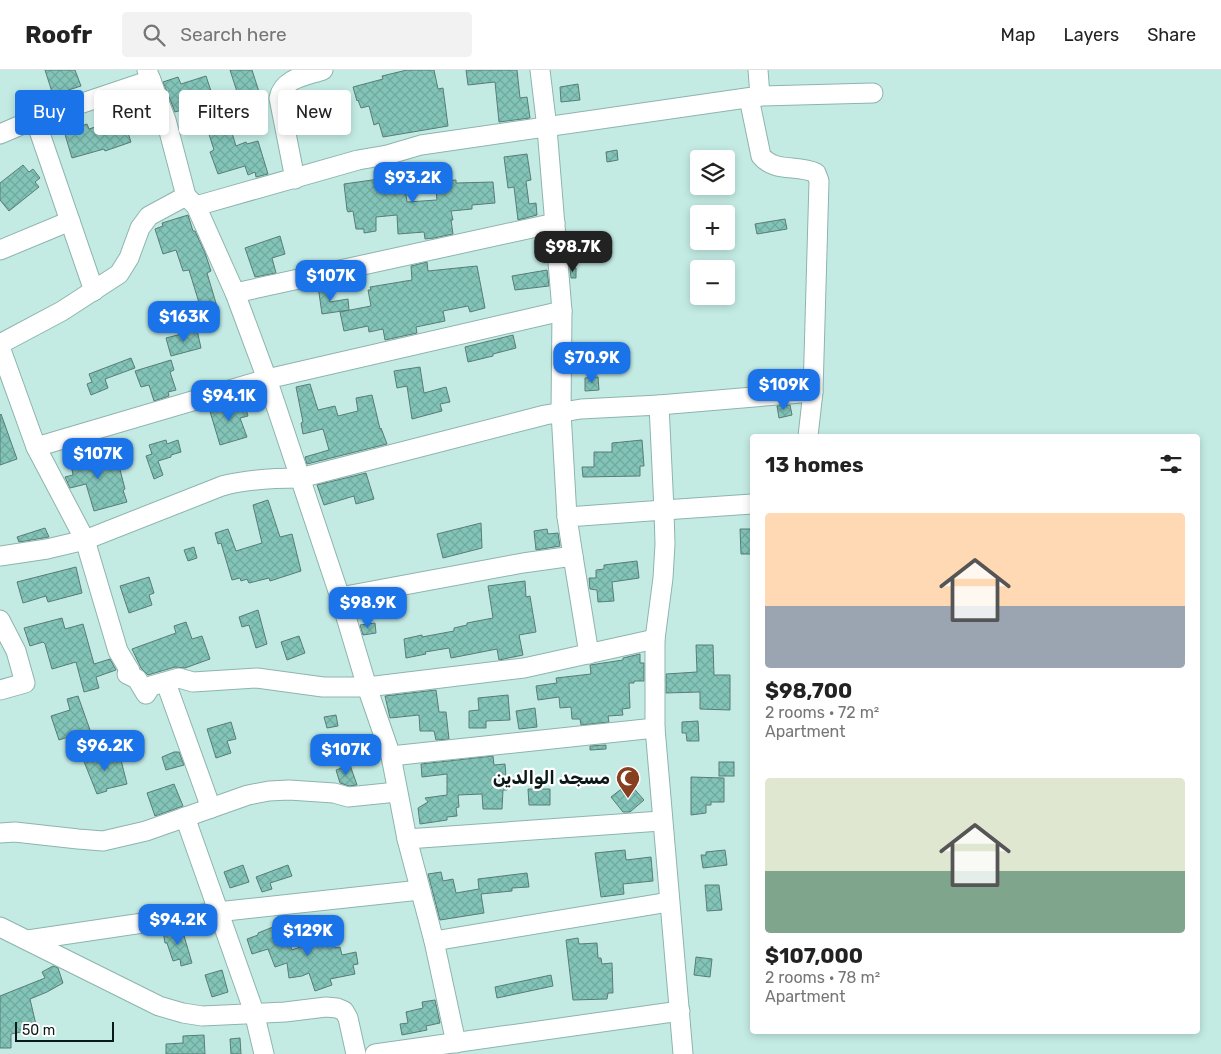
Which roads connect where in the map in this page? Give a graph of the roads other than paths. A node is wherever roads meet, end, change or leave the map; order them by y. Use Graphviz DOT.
graph roads {
  1 [pos="323,70"];
  2 [pos="540,70"];
  3 [pos="758,70"];
  4 [pos="149,75"];
  5 [pos="873,93"];
  6 [pos="755,97"];
  7 [pos="84,100"];
  8 [pos="15,128"];
  9 [pos="547,128"];
  10 [pos="0,134"];
  11 [pos="40,135"];
  12 [pos="295,179"];
  13 [pos="191,201"];
  14 [pos="70,221"];
  15 [pos="555,223"];
  16 [pos="0,250"];
  17 [pos="94,291"];
  18 [pos="235,293"];
  19 [pos="562,311"];
  20 [pos="0,345"];
  21 [pos="267,379"];
  22 [pos="813,392"];
  23 [pos="659,405"];
  24 [pos="561,412"];
  25 [pos="808,434"];
  26 [pos="36,447"];
  27 [pos="300,478"];
  28 [pos="750,504"];
  29 [pos="664,510"];
  30 [pos="566,516"];
  31 [pos="85,540"];
  32 [pos="0,556"];
  33 [pos="573,556"];
  34 [pos="340,596"];
  35 [pos="0,620"];
  36 [pos="656,639"];
  37 [pos="589,654"];
  38 [pos="166,683"];
  39 [pos="367,687"];
  40 [pos="0,690"];
  41 [pos="655,728"];
  42 [pos="391,756"];
  43 [pos="397,792"];
  44 [pos="210,808"];
  45 [pos="185,817"];
  46 [pos="661,821"];
  47 [pos="0,833"];
  48 [pos="407,840"];
  49 [pos="420,890"];
  50 [pos="670,902"];
  51 [pos="217,912"];
  52 [pos="0,927"];
  53 [pos="28,940"];
  54 [pos="434,941"];
  55 [pos="680,1011"];
  56 [pos="254,1012"];
  57 [pos="463,1046"];
  58 [pos="264,1054"];
  59 [pos="356,1054"];
  60 [pos="375,1054"];
  61 [pos="682,1054"];
  1 -- 12 [label="street"];
  2 -- 9 [label="street"];
  3 -- 6 [label="street"];
  4 -- 7 [label="street"];
  4 -- 13 [label="street"];
  5 -- 6 [label="street"];
  6 -- 9 [label="street"];
  6 -- 22 [label="street"];
  8 -- 10 [label="street"];
  9 -- 12 [label="street"];
  9 -- 15 [label="street"];
  11 -- 14 [label="street"];
  12 -- 13 [label="street"];
  13 -- 17 [label="street"];
  13 -- 18 [label="street"];
  14 -- 16 [label="street"];
  14 -- 17 [label="street"];
  15 -- 18 [label="street"];
  15 -- 19 [label="street"];
  17 -- 20 [label="street"];
  18 -- 21 [label="street"];
  19 -- 21 [label="street"];
  19 -- 24 [label="street"];
  20 -- 26 [label="street"];
  21 -- 26 [label="street"];
  21 -- 27 [label="street"];
  22 -- 23 [label="street"];
  22 -- 25 [label="street"];
  23 -- 24 [label="street"];
  23 -- 29 [label="street"];
  24 -- 27 [label="street"];
  24 -- 30 [label="street"];
  26 -- 31 [label="street"];
  27 -- 31 [label="street"];
  27 -- 34 [label="street"];
  28 -- 29 [label="street"];
  29 -- 30 [label="street"];
  29 -- 36 [label="street"];
  30 -- 33 [label="street"];
  31 -- 32 [label="street"];
  31 -- 38 [label="street"];
  33 -- 34 [label="street"];
  33 -- 37 [label="street"];
  34 -- 39 [label="street"];
  35 -- 40 [label="street"];
  36 -- 37 [label="street"];
  36 -- 41 [label="street"];
  37 -- 39 [label="street"];
  38 -- 39 [label="street"];
  38 -- 44 [label="street"];
  39 -- 42 [label="street"];
  41 -- 42 [label="street"];
  41 -- 46 [label="street"];
  42 -- 43 [label="street"];
  43 -- 44 [label="street"];
  43 -- 48 [label="street"];
  44 -- 45 [label="street"];
  45 -- 47 [label="street"];
  45 -- 51 [label="street"];
  46 -- 48 [label="street"];
  46 -- 50 [label="street"];
  48 -- 49 [label="street"];
  49 -- 51 [label="street"];
  49 -- 54 [label="street"];
  50 -- 54 [label="street"];
  50 -- 55 [label="street"];
  51 -- 53 [label="street"];
  51 -- 56 [label="street"];
  52 -- 53 [label="street"];
  53 -- 56 [label="street"];
  54 -- 57 [label="street"];
  55 -- 57 [label="street"];
  55 -- 61 [label="street"];
  56 -- 58 [label="street"];
  56 -- 59 [label="street"];
  57 -- 60 [label="street"];
}
